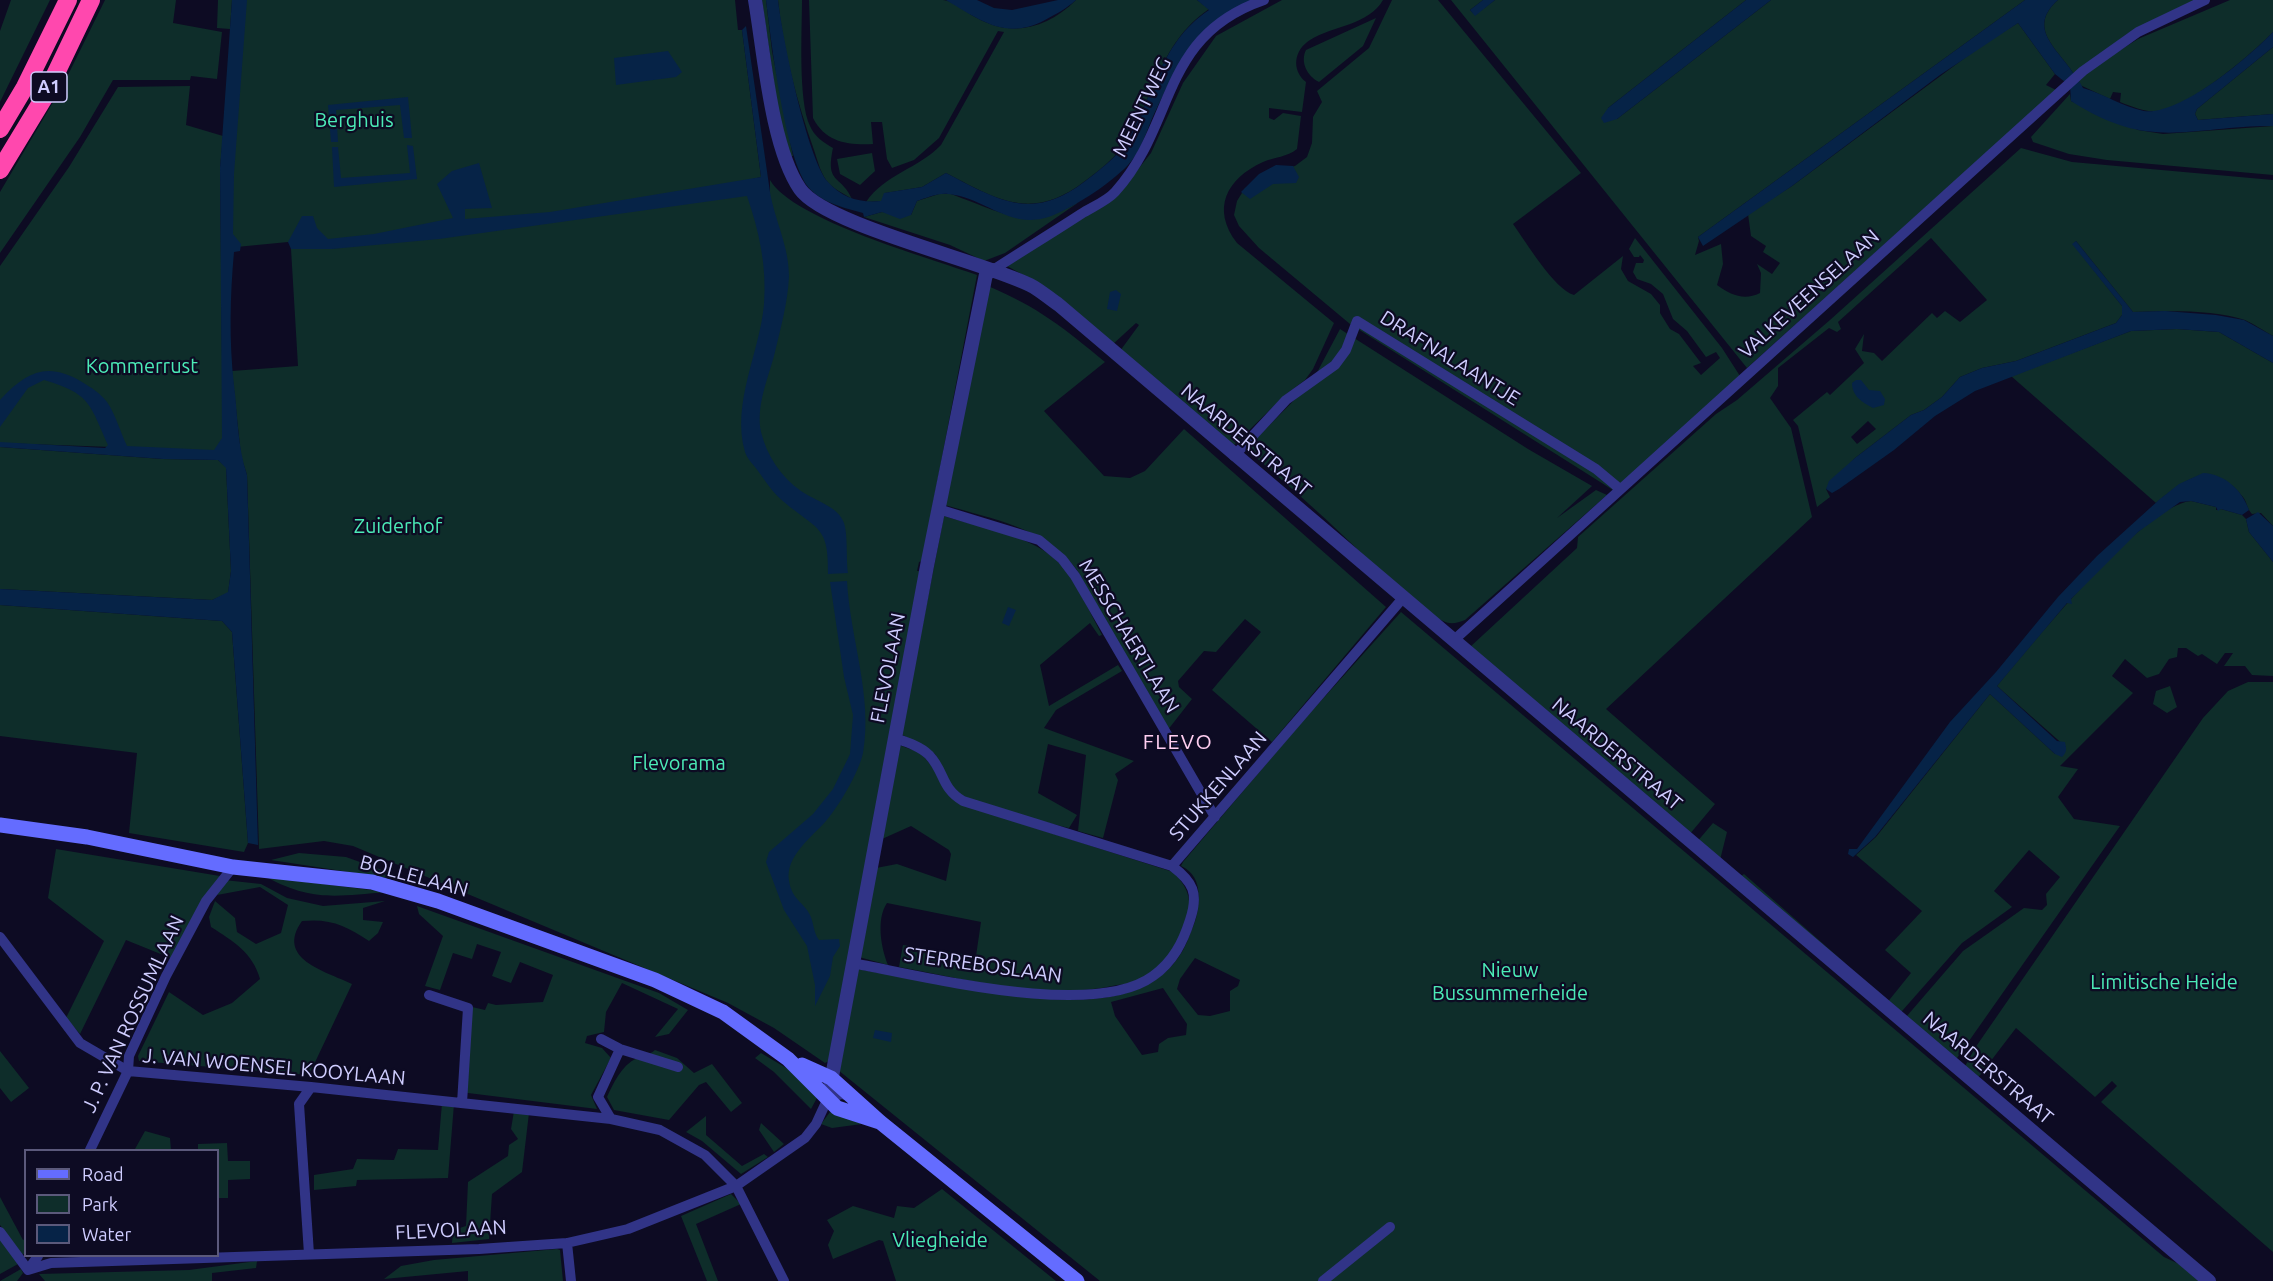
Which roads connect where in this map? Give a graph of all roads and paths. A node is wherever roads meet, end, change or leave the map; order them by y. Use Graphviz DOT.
graph roads {
  1 [pos="68,0"];
  2 [pos="91,0"];
  3 [pos="755,0"];
  4 [pos="1264,0"];
  5 [pos="2205,0"];
  6 [pos="0,129"];
  7 [pos="0,170"];
  8 [pos="993,270"];
  9 [pos="1234,456"];
  10 [pos="1620,489"];
  11 [pos="938,509"];
  12 [pos="1403,598"];
  13 [pos="1454,640"];
  14 [pos="894,738"];
  15 [pos="1215,818"];
  16 [pos="0,825"];
  17 [pos="1172,866"];
  18 [pos="233,867"];
  19 [pos="0,937"];
  20 [pos="852,963"];
  21 [pos="429,995"];
  22 [pos="601,1039"];
  23 [pos="620,1049"];
  24 [pos="788,1059"];
  25 [pos="678,1067"];
  26 [pos="128,1071"];
  27 [pos="831,1078"];
  28 [pos="813,1082"];
  29 [pos="311,1086"];
  30 [pos="849,1096"];
  31 [pos="828,1098"];
  32 [pos="462,1103"];
  33 [pos="611,1119"];
  34 [pos="880,1122"];
  35 [pos="90,1149"];
  36 [pos="736,1186"];
  37 [pos="1390,1227"];
  38 [pos="0,1232"];
  39 [pos="567,1243"];
  40 [pos="309,1254"];
  41 [pos="37,1257"];
  42 [pos="28,1270"];
  43 [pos="571,1281"];
  44 [pos="784,1281"];
  45 [pos="1077,1281"];
  46 [pos="1323,1281"];
  47 [pos="2209,1281"];
  1 -- 6 [label="highway, A1"];
  2 -- 7 [label="highway, A1"];
  3 -- 8 [label="street, NAARDERSTRAAT"];
  4 -- 8 [label="street, MEENTWEG"];
  5 -- 10 [label="street, VALKEVEENSELAAN"];
  8 -- 9 [label="street, NAARDERSTRAAT"];
  8 -- 11 [label="street, FLEVOLAAN"];
  9 -- 10 [label="street, DRAFNALAANTJE"];
  9 -- 12 [label="street, NAARDERSTRAAT"];
  10 -- 13 [label="street, VALKEVEENSELAAN"];
  11 -- 14 [label="street, FLEVOLAAN"];
  11 -- 15 [label="street, MESSCHAERTLAAN"];
  12 -- 13 [label="street, NAARDERSTRAAT"];
  12 -- 15 [label="street, STUKKENLAAN"];
  13 -- 47 [label="street, NAARDERSTRAAT"];
  14 -- 17 [label="street, STUKKENLAAN"];
  14 -- 20 [label="street, FLEVOLAAN"];
  15 -- 17 [label="street, STUKKENLAAN"];
  16 -- 18 [label="main road, BOLLELAAN"];
  17 -- 20 [label="street, STERREBOSLAAN"];
  18 -- 24 [label="main road, BOLLELAAN"];
  18 -- 26 [label="street, J. P. VAN ROSSUMLAAN"];
  19 -- 26 [label="street, J. VAN WOENSEL KOOYLAAN"];
  20 -- 27 [label="street, FLEVOLAAN"];
  21 -- 32 [label="street"];
  22 -- 23 [label="street"];
  23 -- 25 [label="street"];
  23 -- 33 [label="street"];
  24 -- 27 [label="main road, BOLLELAAN"];
  24 -- 28 [label="main road, BOLLELAAN"];
  26 -- 29 [label="street, J. VAN WOENSEL KOOYLAAN"];
  26 -- 35 [label="street, J. P. VAN ROSSUMLAAN"];
  27 -- 28 [label="street"];
  27 -- 30 [label="main road"];
  27 -- 31 [label="street, FLEVOLAAN"];
  28 -- 31 [label="main road, BOLLELAAN"];
  29 -- 32 [label="street, J. VAN WOENSEL KOOYLAAN"];
  29 -- 40 [label="street"];
  30 -- 31 [label="street"];
  30 -- 34 [label="main road"];
  31 -- 34 [label="main road, BOLLELAAN"];
  31 -- 36 [label="street, FLEVOLAAN"];
  32 -- 33 [label="street, J. VAN WOENSEL KOOYLAAN"];
  33 -- 36 [label="street, J. VAN WOENSEL KOOYLAAN"];
  34 -- 45 [label="main road"];
  36 -- 39 [label="street, FLEVOLAAN"];
  36 -- 44 [label="street, J. VAN WOENSEL KOOYLAAN"];
  37 -- 46 [label="street"];
  38 -- 42 [label="street"];
  39 -- 40 [label="street, FLEVOLAAN"];
  39 -- 43 [label="street"];
  40 -- 42 [label="street, FLEVOLAAN"];
  41 -- 42 [label="street"];
}
